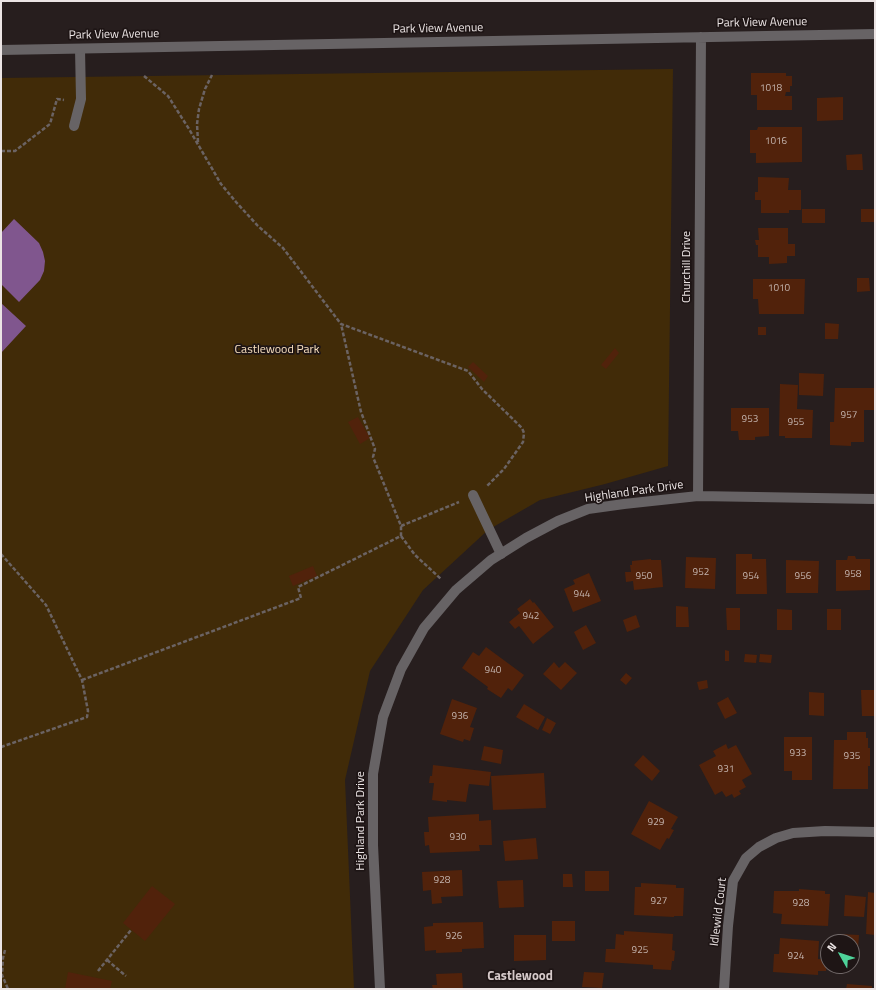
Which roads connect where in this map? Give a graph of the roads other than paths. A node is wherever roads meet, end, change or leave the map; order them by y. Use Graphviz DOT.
graph roads {
  1 [pos="875,34"];
  2 [pos="701,38"];
  3 [pos="80,49"];
  4 [pos="1,50"];
  5 [pos="74,126"];
  6 [pos="473,495"];
  7 [pos="698,496"];
  8 [pos="875,499"];
  9 [pos="501,554"];
  10 [pos="875,832"];
  11 [pos="380,989"];
  12 [pos="724,989"];
  1 -- 2 [label="street, Park View Avenue"];
  2 -- 3 [label="street, Park View Avenue"];
  2 -- 7 [label="street, Churchill Drive"];
  3 -- 4 [label="street, Park View Avenue"];
  3 -- 5 [label="street"];
  6 -- 9 [label="street"];
  7 -- 8 [label="street, Highland Park Drive"];
  7 -- 9 [label="street, Highland Park Drive"];
  9 -- 11 [label="street, Highland Park Drive"];
  10 -- 12 [label="street, Idlewild Court"];
}
